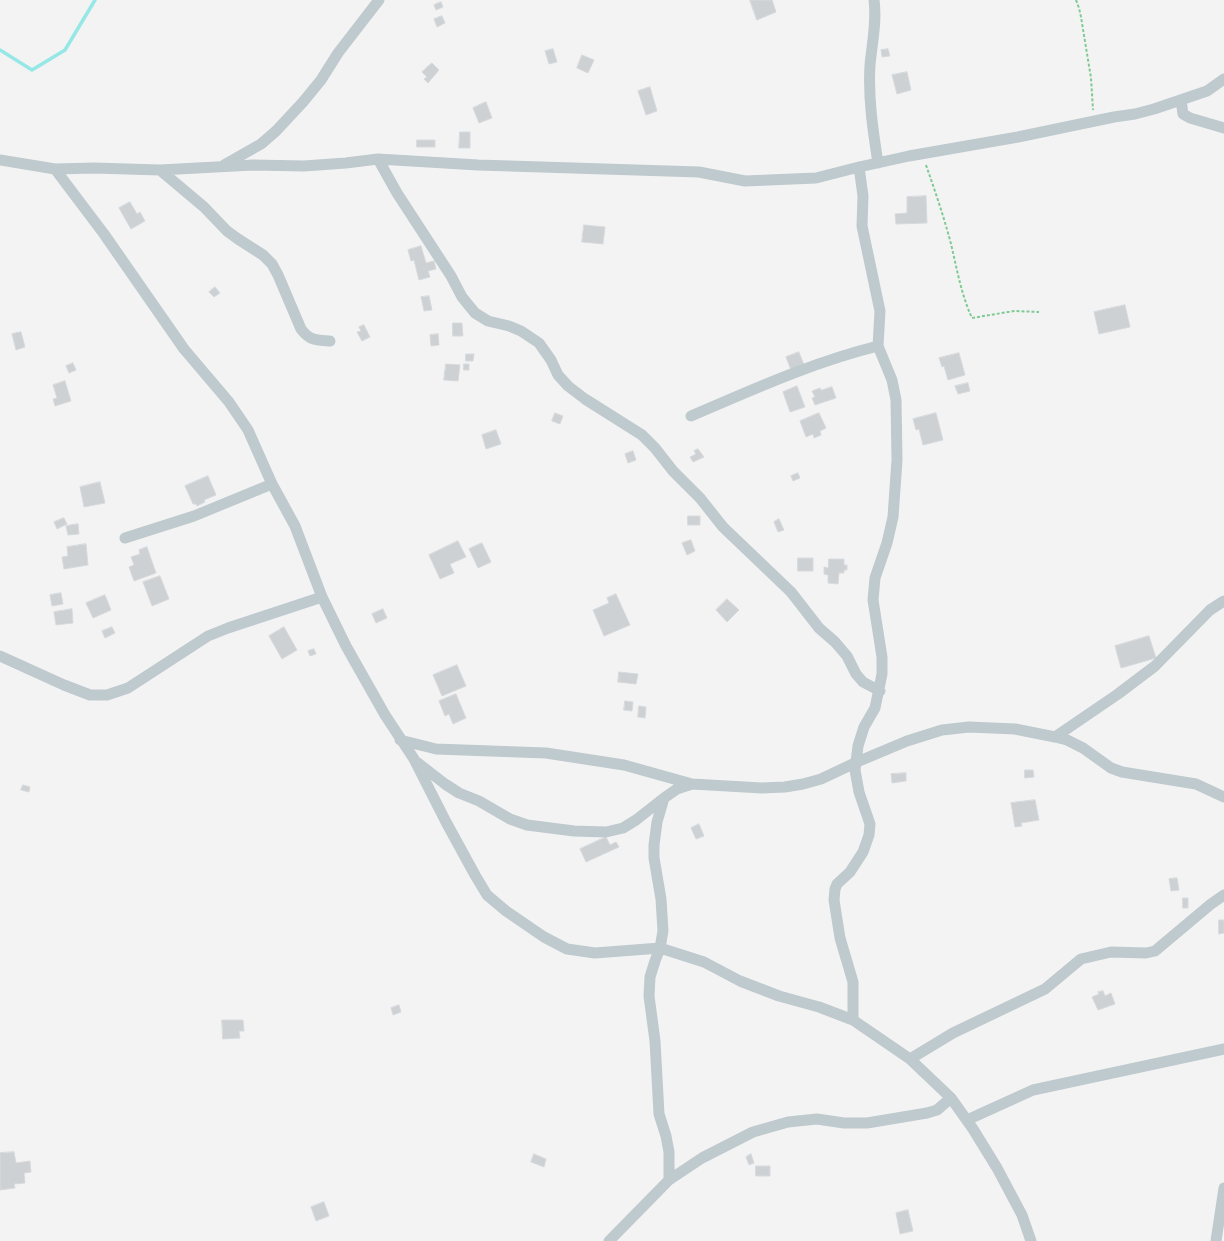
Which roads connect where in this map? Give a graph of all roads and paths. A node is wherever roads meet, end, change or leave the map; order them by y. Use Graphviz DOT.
graph roads {
  1 [pos="379,0"];
  2 [pos="874,0"];
  3 [pos="1076,0"];
  4 [pos="1224,79"];
  5 [pos="1181,100"];
  6 [pos="1094,121"];
  7 [pos="1224,128"];
  8 [pos="922,154"];
  9 [pos="378,159"];
  10 [pos="0,160"];
  11 [pos="878,163"];
  12 [pos="221,166"];
  13 [pos="859,167"];
  14 [pos="55,169"];
  15 [pos="160,170"];
  16 [pos="1039,312"];
  17 [pos="330,342"];
  18 [pos="878,346"];
  19 [pos="691,416"];
  20 [pos="272,484"];
  21 [pos="125,538"];
  22 [pos="322,597"];
  23 [pos="1224,601"];
  24 [pos="0,656"];
  25 [pos="880,691"];
  26 [pos="1055,737"];
  27 [pos="400,740"];
  28 [pos="414,759"];
  29 [pos="857,762"];
  30 [pos="692,784"];
  31 [pos="1224,797"];
  32 [pos="664,798"];
  33 [pos="1224,895"];
  34 [pos="660,948"];
  35 [pos="853,1020"];
  36 [pos="1224,1048"];
  37 [pos="910,1059"];
  38 [pos="951,1098"];
  39 [pos="967,1120"];
  40 [pos="669,1180"];
  41 [pos="1224,1188"];
  42 [pos="609,1241"];
  43 [pos="1031,1241"];
  44 [pos="1216,1241"];
  1 -- 12 [label="street"];
  2 -- 11 [label="street"];
  3 -- 6 [label="path"];
  4 -- 5 [label="street"];
  5 -- 6 [label="street"];
  5 -- 7 [label="street"];
  6 -- 8 [label="street"];
  8 -- 11 [label="street"];
  8 -- 16 [label="path"];
  9 -- 12 [label="street"];
  9 -- 13 [label="street"];
  9 -- 25 [label="street"];
  10 -- 14 [label="street"];
  11 -- 13 [label="street"];
  12 -- 15 [label="street"];
  13 -- 18 [label="street"];
  14 -- 15 [label="street"];
  14 -- 20 [label="street"];
  15 -- 17 [label="street"];
  18 -- 19 [label="street"];
  18 -- 25 [label="street"];
  20 -- 21 [label="street"];
  20 -- 22 [label="street"];
  22 -- 24 [label="street"];
  22 -- 27 [label="street"];
  23 -- 26 [label="street"];
  25 -- 29 [label="street"];
  26 -- 29 [label="street"];
  26 -- 31 [label="street"];
  27 -- 28 [label="street"];
  27 -- 30 [label="street"];
  28 -- 32 [label="street"];
  28 -- 34 [label="street"];
  29 -- 30 [label="street"];
  29 -- 35 [label="street"];
  30 -- 32 [label="street"];
  32 -- 34 [label="street"];
  33 -- 37 [label="street"];
  34 -- 35 [label="street"];
  34 -- 40 [label="street"];
  35 -- 37 [label="street"];
  36 -- 39 [label="street"];
  37 -- 38 [label="street"];
  38 -- 39 [label="street"];
  38 -- 40 [label="street"];
  39 -- 43 [label="street"];
  40 -- 42 [label="street"];
  41 -- 44 [label="street"];
}
